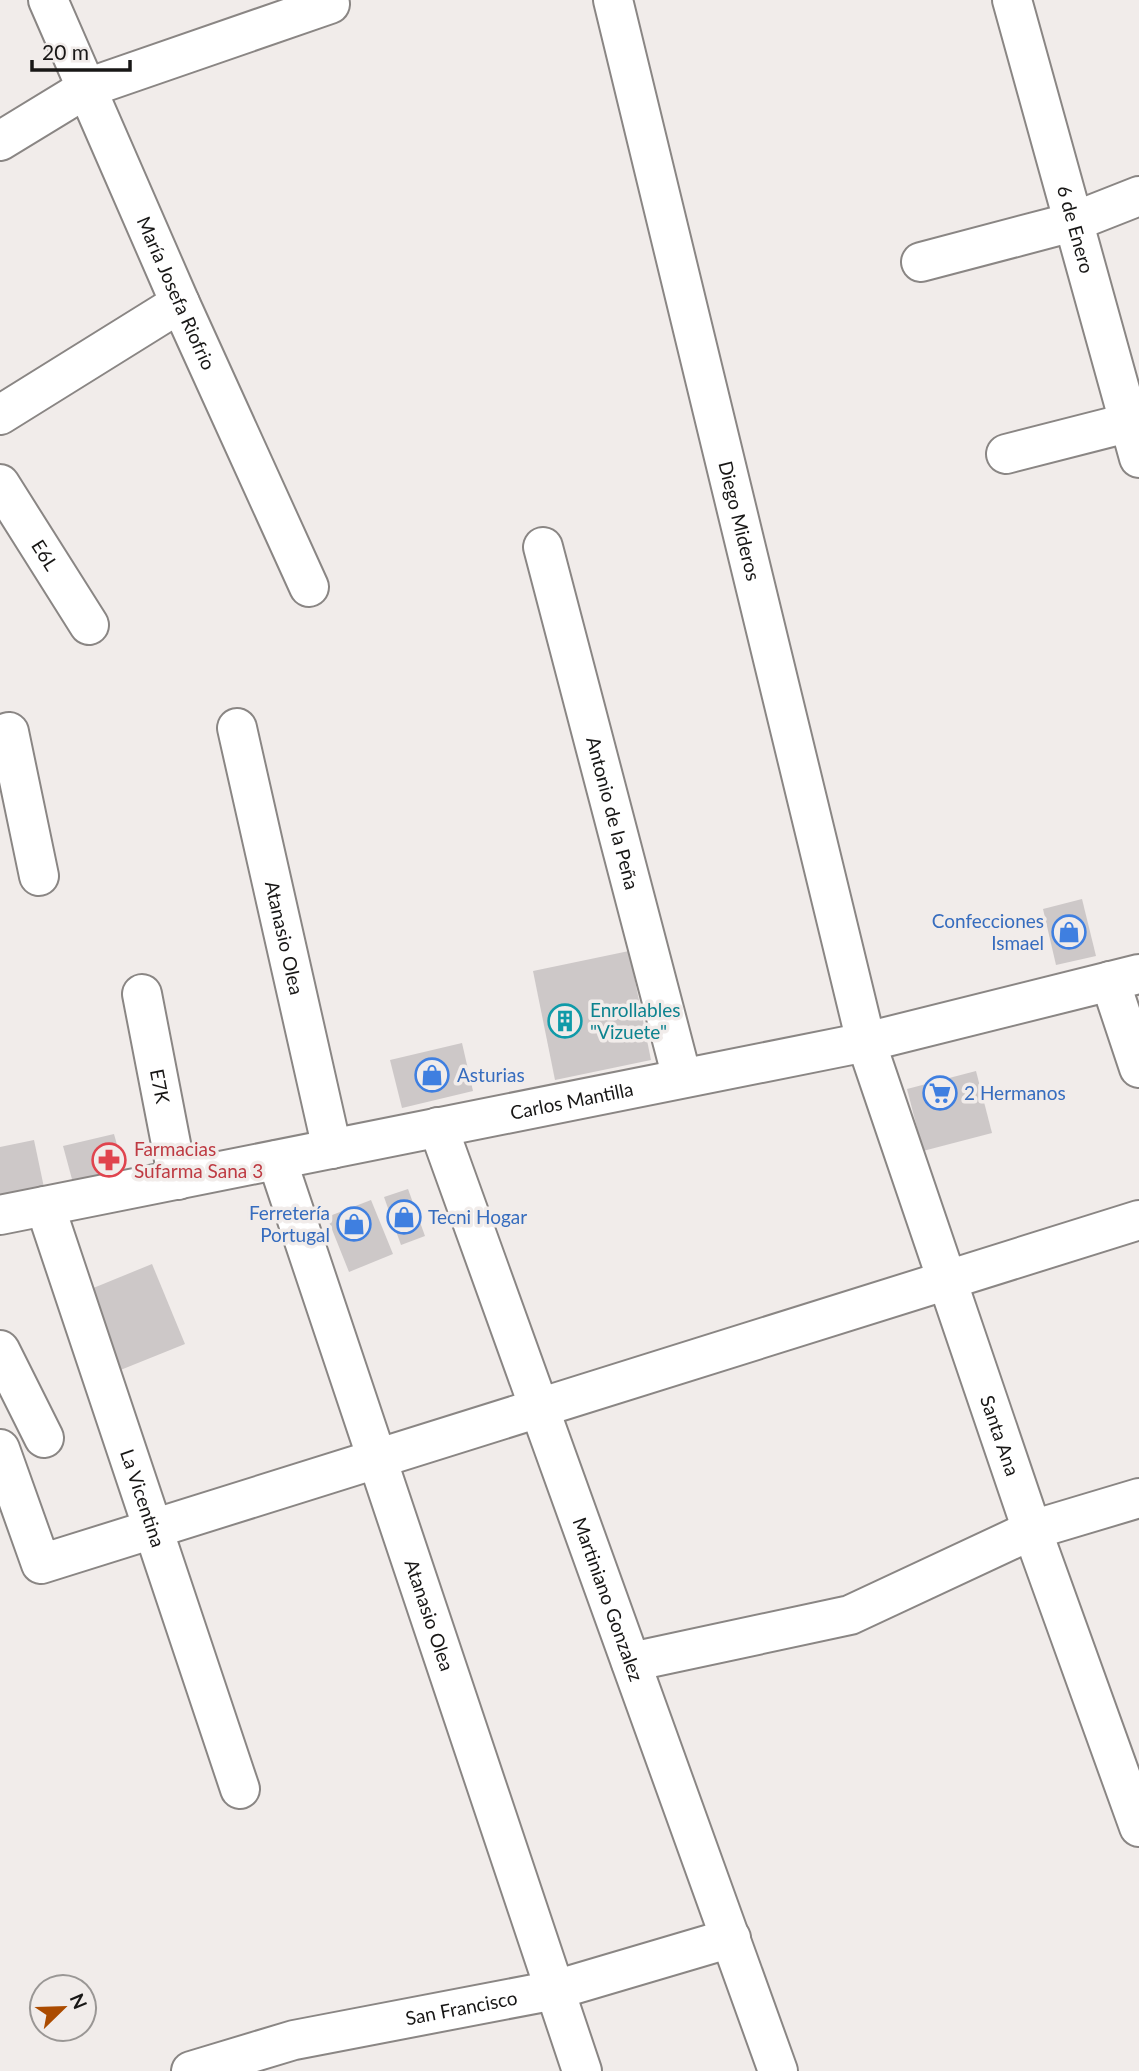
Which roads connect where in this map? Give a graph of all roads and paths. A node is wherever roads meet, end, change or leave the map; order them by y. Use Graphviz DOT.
graph roads {
  1 [pos="48,0"];
  2 [pos="613,0"];
  3 [pos="1012,0"];
  4 [pos="330,4"];
  5 [pos="87,88"];
  6 [pos="0,141"];
  7 [pos="1139,196"];
  8 [pos="1073,222"];
  9 [pos="921,262"];
  10 [pos="180,303"];
  11 [pos="0,415"];
  12 [pos="1136,434"];
  13 [pos="1006,454"];
  14 [pos="0,484"];
  15 [pos="543,547"];
  16 [pos="309,587"];
  17 [pos="89,625"];
  18 [pos="237,728"];
  19 [pos="0,735"];
  20 [pos="39,876"];
  21 [pos="1125,977"];
  22 [pos="142,994"];
  23 [pos="866,1042"];
  24 [pos="1139,1068"];
  25 [pos="682,1078"];
  26 [pos="438,1127"];
  27 [pos="332,1149"];
  28 [pos="276,1160"];
  29 [pos="178,1180"];
  30 [pos="45,1206"];
  31 [pos="0,1215"];
  32 [pos="1139,1220"];
  33 [pos="0,1350"];
  34 [pos="44,1438"];
  35 [pos="0,1449"];
  36 [pos="1139,1498"];
  37 [pos="1032,1530"];
  38 [pos="631,1662"];
  39 [pos="240,1789"];
  40 [pos="1139,1827"];
  41 [pos="731,1938"];
  42 [pos="555,1990"];
  43 [pos="299,2055"];
  44 [pos="191,2071"];
  45 [pos="582,2071"];
  46 [pos="778,2071"];
  1 -- 5 [label="street, María Josefa Riofrio"];
  2 -- 23 [label="street, Diego Mideros"];
  3 -- 8 [label="street, 6 de Enero"];
  4 -- 5 [label="street"];
  5 -- 6 [label="street"];
  5 -- 10 [label="street, María Josefa Riofrio"];
  7 -- 8 [label="street"];
  8 -- 9 [label="street"];
  8 -- 12 [label="street, 6 de Enero"];
  10 -- 11 [label="street"];
  10 -- 16 [label="street, María Josefa Riofrio"];
  12 -- 13 [label="street"];
  14 -- 17 [label="street, E6L"];
  15 -- 25 [label="street, Antonio de la Peña"];
  18 -- 27 [label="street, Atanasio Olea"];
  19 -- 20 [label="street"];
  21 -- 23 [label="street, Carlos Mantilla"];
  21 -- 24 [label="street"];
  22 -- 29 [label="street, E7K"];
  23 -- 25 [label="street, Carlos Mantilla"];
  23 -- 37 [label="street, Santa Ana"];
  25 -- 26 [label="street, Carlos Mantilla"];
  26 -- 27 [label="street, Carlos Mantilla"];
  26 -- 38 [label="street, Martiniano Gonzalez"];
  27 -- 28 [label="street, Carlos Mantilla"];
  28 -- 29 [label="street, Carlos Mantilla"];
  28 -- 42 [label="street, Atanasio Olea"];
  29 -- 30 [label="street, Carlos Mantilla"];
  30 -- 31 [label="street, Carlos Mantilla"];
  30 -- 39 [label="street, La Vicentina"];
  32 -- 35 [label="street"];
  33 -- 34 [label="street"];
  36 -- 37 [label="street"];
  37 -- 38 [label="street"];
  37 -- 40 [label="street, Santa Ana"];
  38 -- 41 [label="street, Martiniano Gonzalez"];
  41 -- 42 [label="street, San Francisco"];
  41 -- 46 [label="street, Martiniano Gonzalez"];
  42 -- 43 [label="street, San Francisco"];
  42 -- 45 [label="street, Atanasio Olea"];
  43 -- 44 [label="street, San Francisco"];
}
